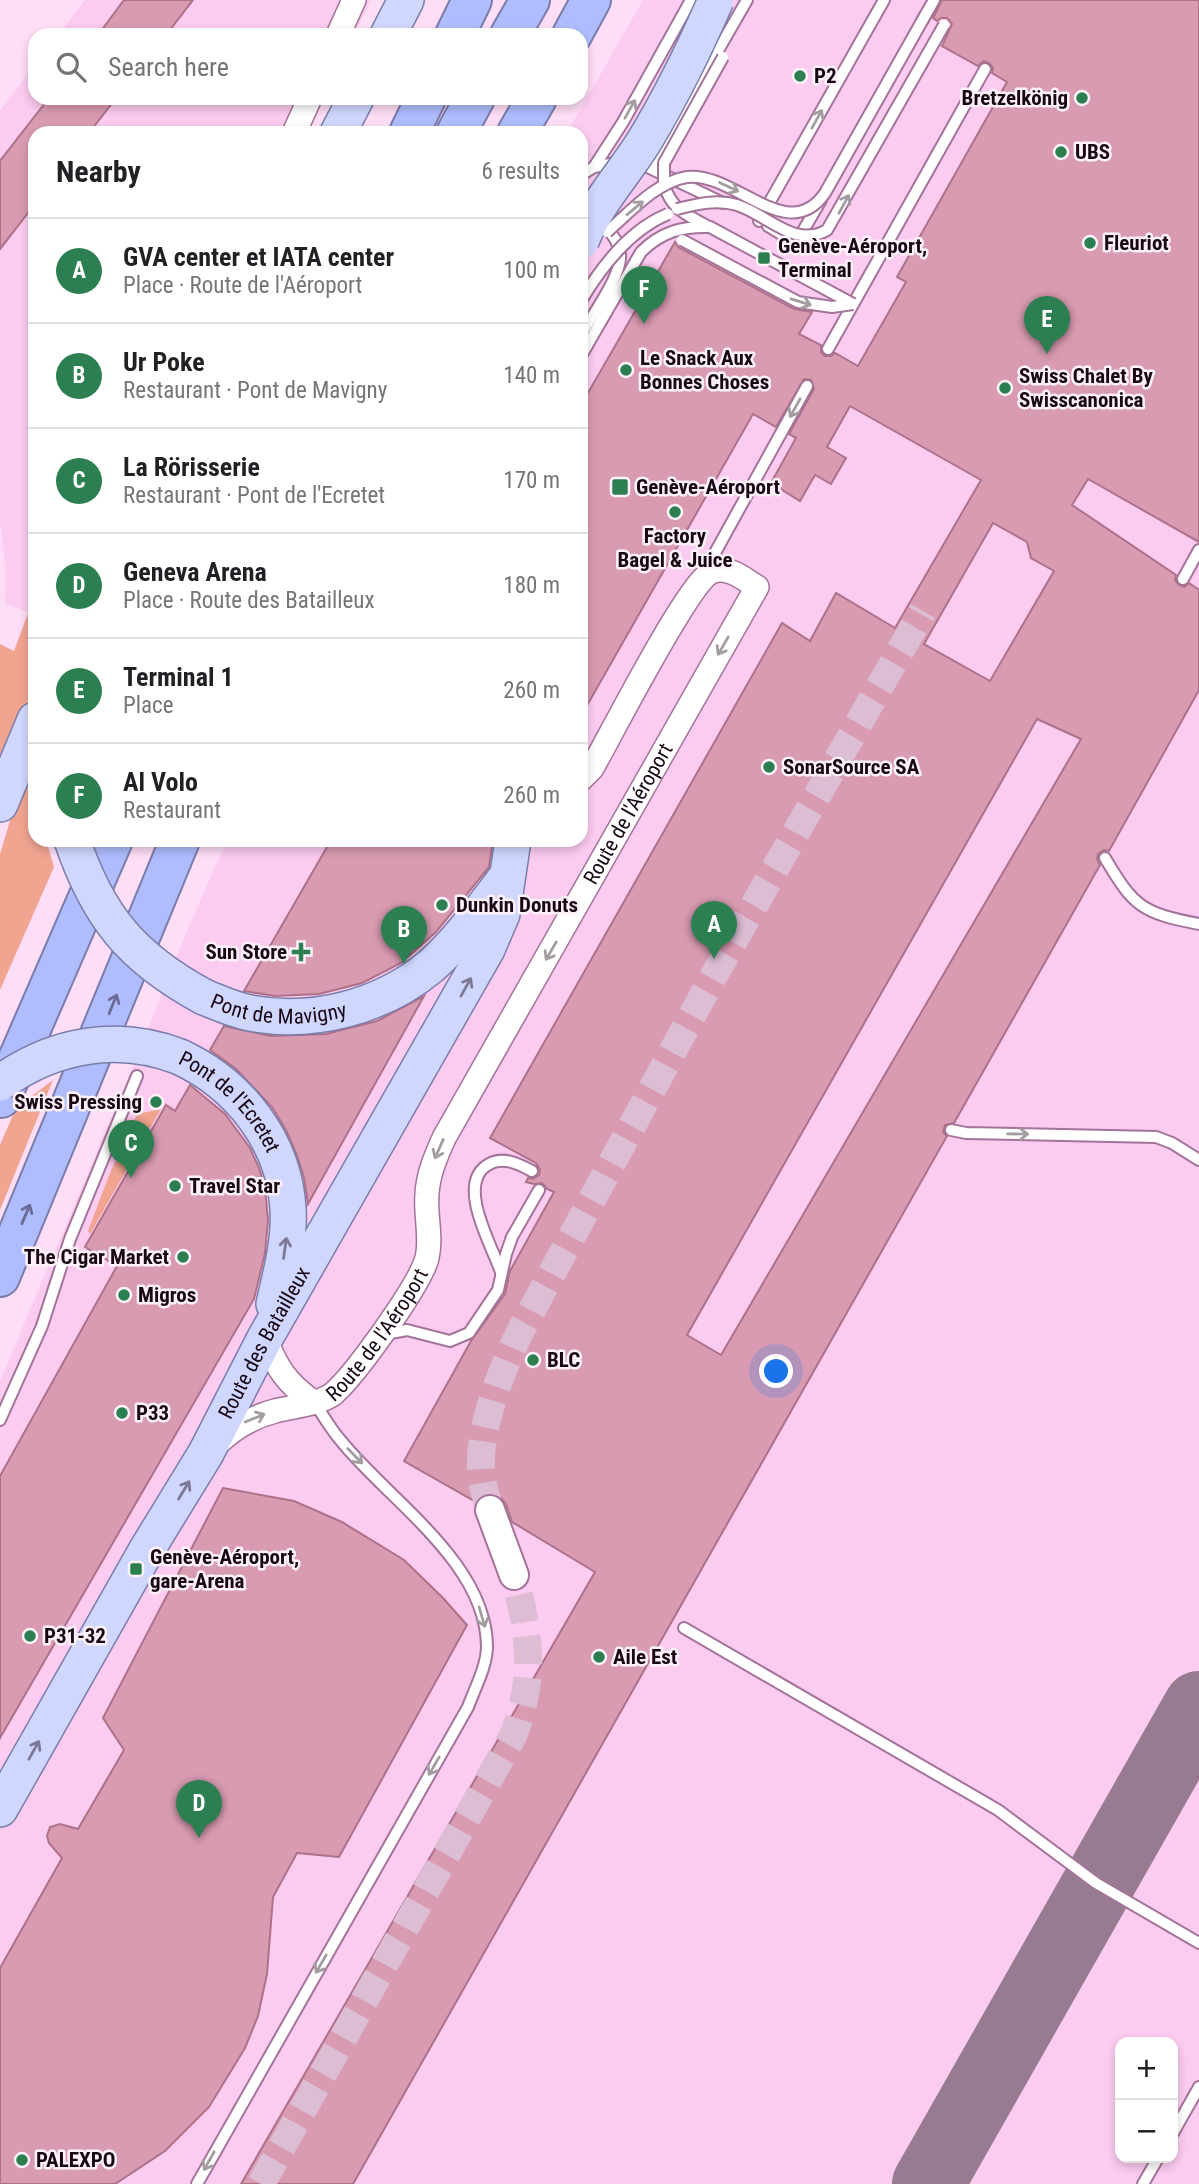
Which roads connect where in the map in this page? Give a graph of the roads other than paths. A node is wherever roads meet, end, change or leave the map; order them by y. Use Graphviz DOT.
graph roads {
  1 [pos="354,0"];
  2 [pos="406,0"];
  3 [pos="471,0"];
  4 [pos="530,0"];
  5 [pos="591,0"];
  6 [pos="691,0"];
  7 [pos="716,0"];
  8 [pos="747,0"];
  9 [pos="755,0"];
  10 [pos="884,0"];
  11 [pos="934,0"];
  12 [pos="926,14"];
  13 [pos="944,25"];
  14 [pos="341,28"];
  15 [pos="392,28"];
  16 [pos="458,28"];
  17 [pos="514,28"];
  18 [pos="576,28"];
  19 [pos="985,69"];
  20 [pos="307,105"];
  21 [pos="352,105"];
  22 [pos="423,105"];
  23 [pos="471,105"];
  24 [pos="533,105"];
  25 [pos="297,126"];
  26 [pos="342,126"];
  27 [pos="413,126"];
  28 [pos="460,126"];
  29 [pos="521,126"];
  30 [pos="651,167"];
  31 [pos="594,179"];
  32 [pos="664,185"];
  33 [pos="673,211"];
  34 [pos="588,220"];
  35 [pos="759,221"];
  36 [pos="710,227"];
  37 [pos="678,235"];
  38 [pos="595,238"];
  39 [pos="588,289"];
  40 [pos="853,304"];
  41 [pos="588,323"];
  42 [pos="588,344"];
  43 [pos="828,349"];
  44 [pos="807,386"];
  45 [pos="1199,550"];
  46 [pos="711,572"];
  47 [pos="1183,579"];
  48 [pos="28,737"];
  49 [pos="588,772"];
  50 [pos="0,804"];
  51 [pos="75,847"];
  52 [pos="110,847"];
  53 [pos="177,847"];
  54 [pos="511,856"];
  55 [pos="1105,858"];
  56 [pos="1199,924"];
  57 [pos="137,1076"];
  58 [pos="0,1083"];
  59 [pos="0,1100"];
  60 [pos="951,1130"];
  61 [pos="1199,1160"];
  62 [pos="532,1171"];
  63 [pos="538,1190"];
  64 [pos="501,1272"];
  65 [pos="0,1278"];
  66 [pos="265,1338"];
  67 [pos="378,1338"];
  68 [pos="313,1402"];
  69 [pos="0,1420"];
  70 [pos="206,1453"];
  71 [pos="498,1523"];
  72 [pos="514,1576"];
  73 [pos="684,1628"];
  74 [pos="0,1809"];
  75 [pos="1199,1943"];
  76 [pos="1199,2087"];
  77 [pos="1178,2124"];
  78 [pos="1155,2163"];
  79 [pos="197,2184"];
  80 [pos="1143,2184"];
  1 -- 14 [label="street"];
  2 -- 15 [label="main road"];
  3 -- 16 [label="highway"];
  4 -- 17 [label="highway"];
  5 -- 18 [label="highway"];
  31 -- 6 [label="lane, one-way"];
  7 -- 31 [label="main road, bridge"];
  8 -- 30 [label="lane"];
  9 -- 32 [label="lane, bridge"];
  35 -- 10 [label="lane, one-way"];
  11 -- 35 [label="lane"];
  32 -- 12 [label="lane, one-way, bridge"];
  33 -- 13 [label="lane, one-way, bridge"];
  19 -- 40 [label="lane"];
  20 -- 25 [label="street"];
  21 -- 26 [label="main road"];
  22 -- 27 [label="highway"];
  23 -- 28 [label="highway"];
  24 -- 29 [label="highway"];
  30 -- 31 [label="lane"];
  30 -- 35 [label="lane"];
  31 -- 38 [label="main road, bridge"];
  32 -- 33 [label="lane"];
  38 -- 32 [label="lane, one-way, bridge"];
  33 -- 36 [label="lane"];
  33 -- 37 [label="lane"];
  33 -- 39 [label="lane, bridge"];
  34 -- 41 [label="lane"];
  36 -- 37 [label="lane"];
  36 -- 40 [label="lane, bridge"];
  37 -- 40 [label="lane, one-way, bridge"];
  37 -- 42 [label="lane"];
  40 -- 43 [label="lane"];
  44 -- 46 [label="lane, one-way"];
  45 -- 47 [label="lane"];
  46 -- 49 [label="street"];
  46 -- 67 [label="street, Route de l'Aéroport, one-way"];
  48 -- 50 [label="main road"];
  51 -- 54 [label="main road, Pont de Mavigny, bridge"];
  52 -- 59 [label="highway"];
  65 -- 53 [label="highway, one-way"];
  66 -- 54 [label="main road, Route des Batailleux, one-way"];
  55 -- 56 [label="lane"];
  57 -- 69 [label="lane"];
  66 -- 58 [label="main road, Pont de l'Ecretet, one-way, bridge"];
  60 -- 61 [label="lane, one-way"];
  62 -- 64 [label="lane"];
  63 -- 64 [label="lane"];
  64 -- 67 [label="lane"];
  66 -- 68 [label="street, Route de l'Aéroport"];
  66 -- 70 [label="main road, Route des Batailleux"];
  67 -- 68 [label="street, Route de l'Aéroport"];
  70 -- 68 [label="street, Route de l'Aéroport, one-way"];
  68 -- 79 [label="lane, one-way"];
  74 -- 70 [label="main road, Route des Batailleux, one-way"];
  71 -- 72 [label="street"];
  73 -- 75 [label="lane"];
  76 -- 77 [label="lane"];
  78 -- 80 [label="lane"];
}
